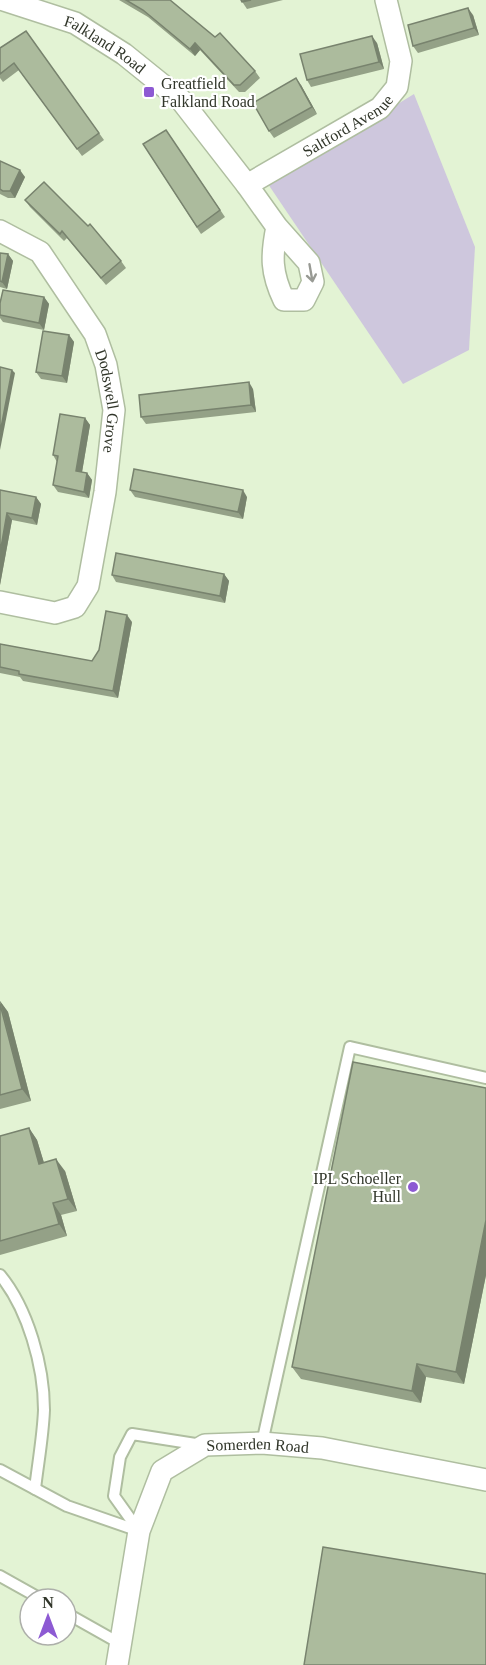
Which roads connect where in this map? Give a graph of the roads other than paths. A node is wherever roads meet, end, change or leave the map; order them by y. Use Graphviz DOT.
graph roads {
  1 [pos="4,0"];
  2 [pos="386,0"];
  3 [pos="247,185"];
  4 [pos="277,227"];
  5 [pos="0,231"];
  6 [pos="0,602"];
  7 [pos="486,1078"];
  8 [pos="0,1275"];
  9 [pos="262,1443"];
  10 [pos="205,1445"];
  11 [pos="0,1470"];
  12 [pos="486,1480"];
  13 [pos="35,1489"];
  14 [pos="139,1531"];
  15 [pos="0,1576"];
  16 [pos="20,1587"];
  17 [pos="78,1620"];
  18 [pos="121,1644"];
  19 [pos="117,1665"];
  1 -- 3 [label="street, Falkland Road"];
  2 -- 3 [label="street, Saltford Avenue"];
  3 -- 4 [label="street, Falkland Road"];
  5 -- 6 [label="street, Dodswell Grove"];
  7 -- 9 [label="lane"];
  8 -- 13 [label="lane"];
  9 -- 10 [label="street, Somerden Road"];
  9 -- 12 [label="street, Somerden Road"];
  10 -- 14 [label="street, Somerden Road"];
  10 -- 14 [label="lane"];
  11 -- 13 [label="lane"];
  13 -- 14 [label="lane"];
  14 -- 18 [label="street, Somerden Road"];
  15 -- 16 [label="lane"];
  17 -- 18 [label="lane"];
  18 -- 19 [label="street, Somerden Road"];
}
